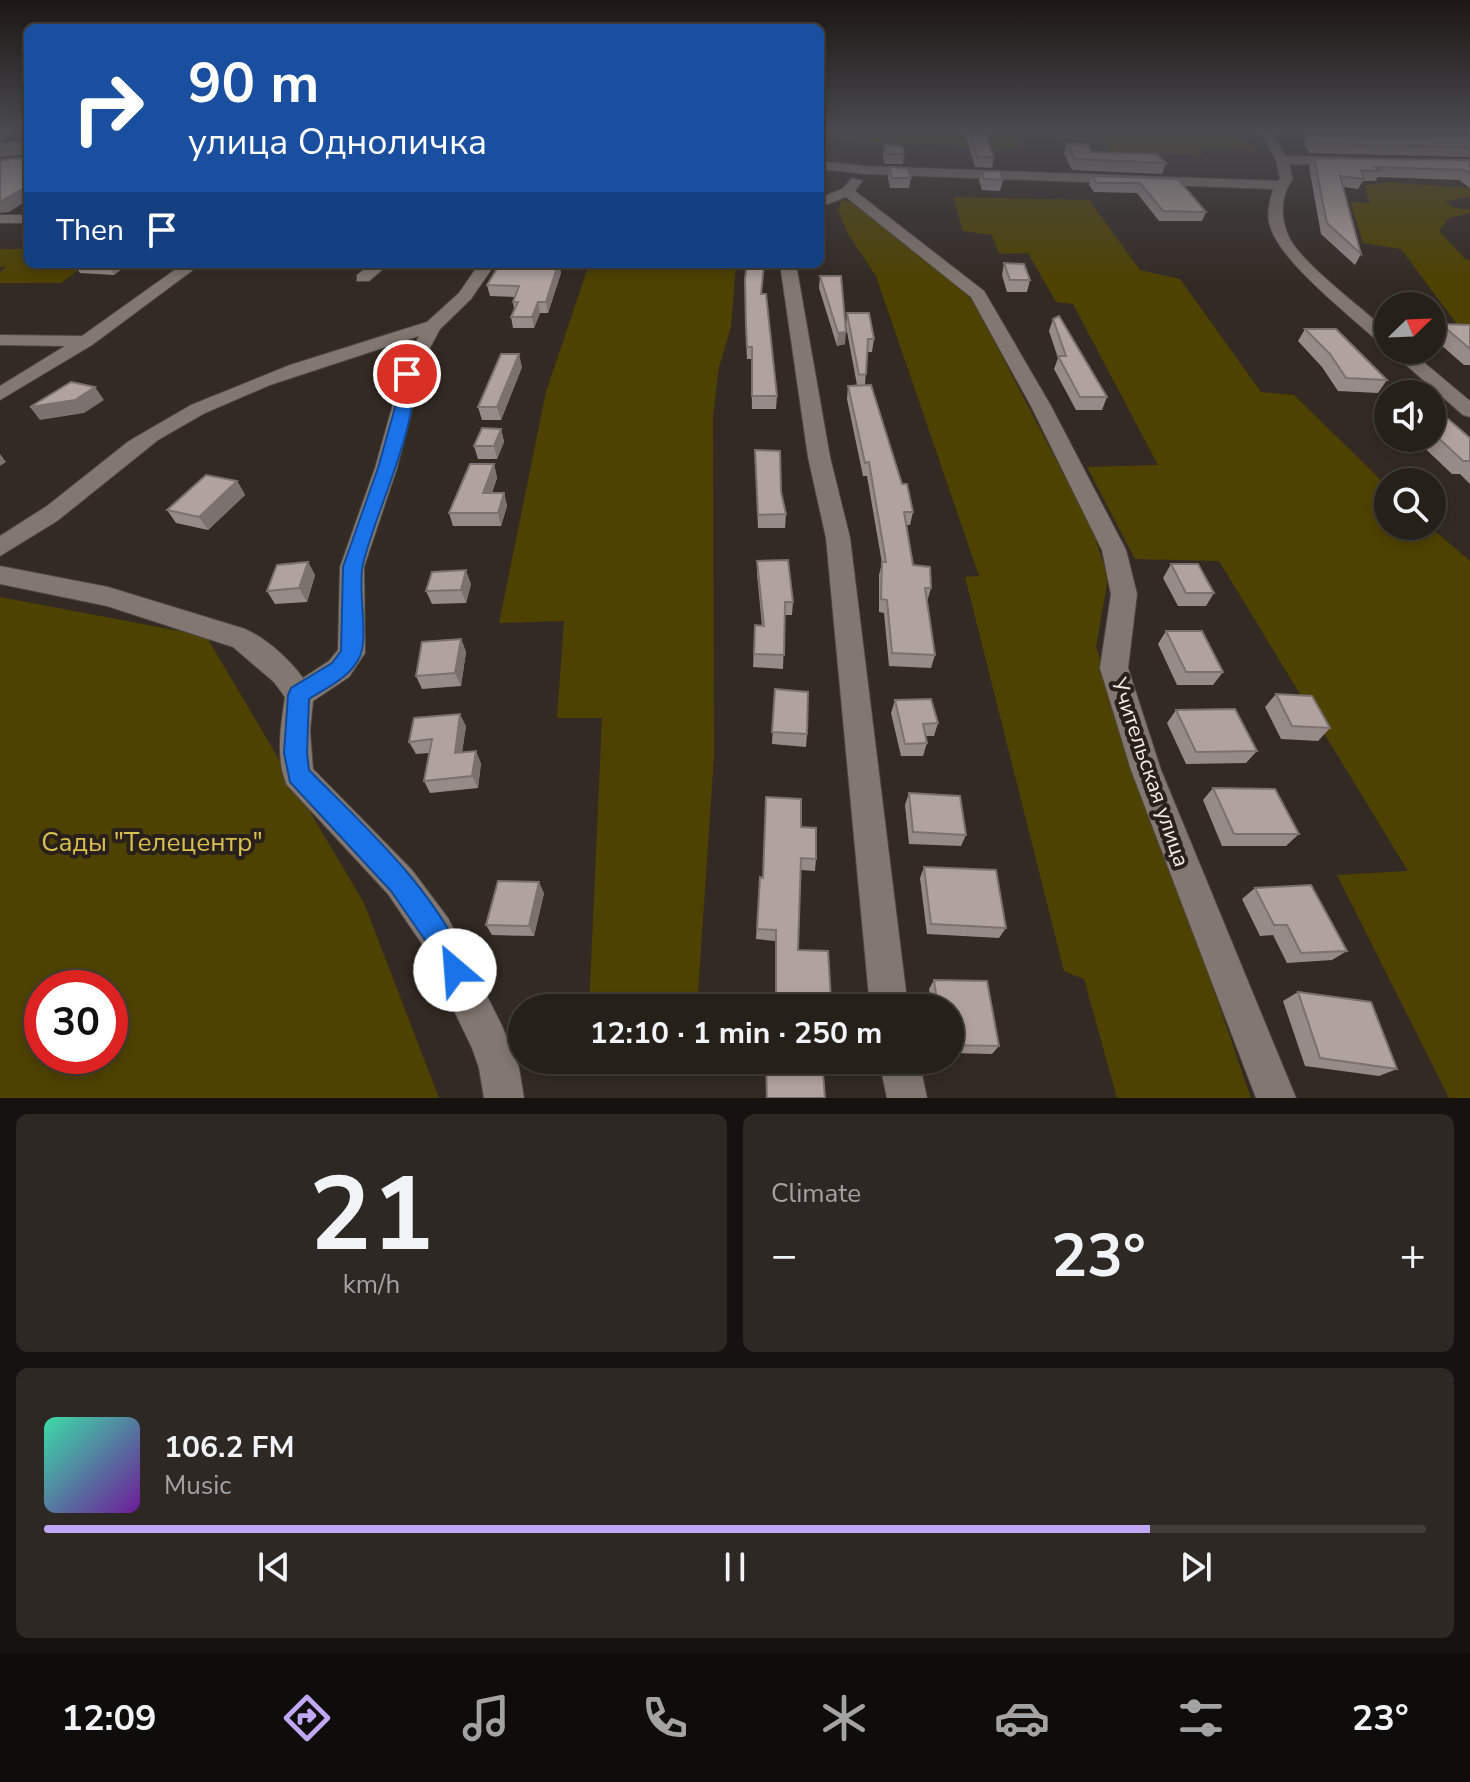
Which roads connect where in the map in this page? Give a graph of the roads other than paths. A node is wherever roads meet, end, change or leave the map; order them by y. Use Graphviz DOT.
graph roads {
  1 [pos="855,182"];
  2 [pos="1191,182"];
  3 [pos="1231,182"];
  4 [pos="1280,182"];
  5 [pos="1223,184"];
  6 [pos="847,192"];
  7 [pos="824,201"];
  8 [pos="1275,207"];
  9 [pos="0,219"];
  10 [pos="24,219"];
  11 [pos="187,268"];
  12 [pos="376,268"];
  13 [pos="484,268"];
  14 [pos="789,268"];
  15 [pos="363,278"];
  16 [pos="433,326"];
  17 [pos="1374,328"];
  18 [pos="0,340"];
  19 [pos="86,341"];
  20 [pos="1415,364"];
  21 [pos="0,394"];
  22 [pos="1470,411"];
  23 [pos="0,548"];
  24 [pos="0,575"];
  25 [pos="299,695"];
  26 [pos="887,994"];
  27 [pos="902,1074"];
  28 [pos="504,1098"];
  29 [pos="907,1098"];
  30 [pos="1276,1098"];
  1 -- 6 [label="street"];
  2 -- 5 [label="street"];
  3 -- 5 [label="street"];
  4 -- 8 [label="street"];
  5 -- 8 [label="street"];
  6 -- 7 [label="street"];
  6 -- 30 [label="street, Учительская улица"];
  8 -- 17 [label="street"];
  9 -- 10 [label="street"];
  11 -- 19 [label="street"];
  12 -- 15 [label="street"];
  13 -- 16 [label="street"];
  14 -- 26 [label="street"];
  16 -- 23 [label="street"];
  16 -- 25 [label="street"];
  18 -- 19 [label="street"];
  19 -- 21 [label="street"];
  20 -- 22 [label="street"];
  24 -- 25 [label="street"];
  25 -- 28 [label="street"];
  27 -- 29 [label="street"];
}
